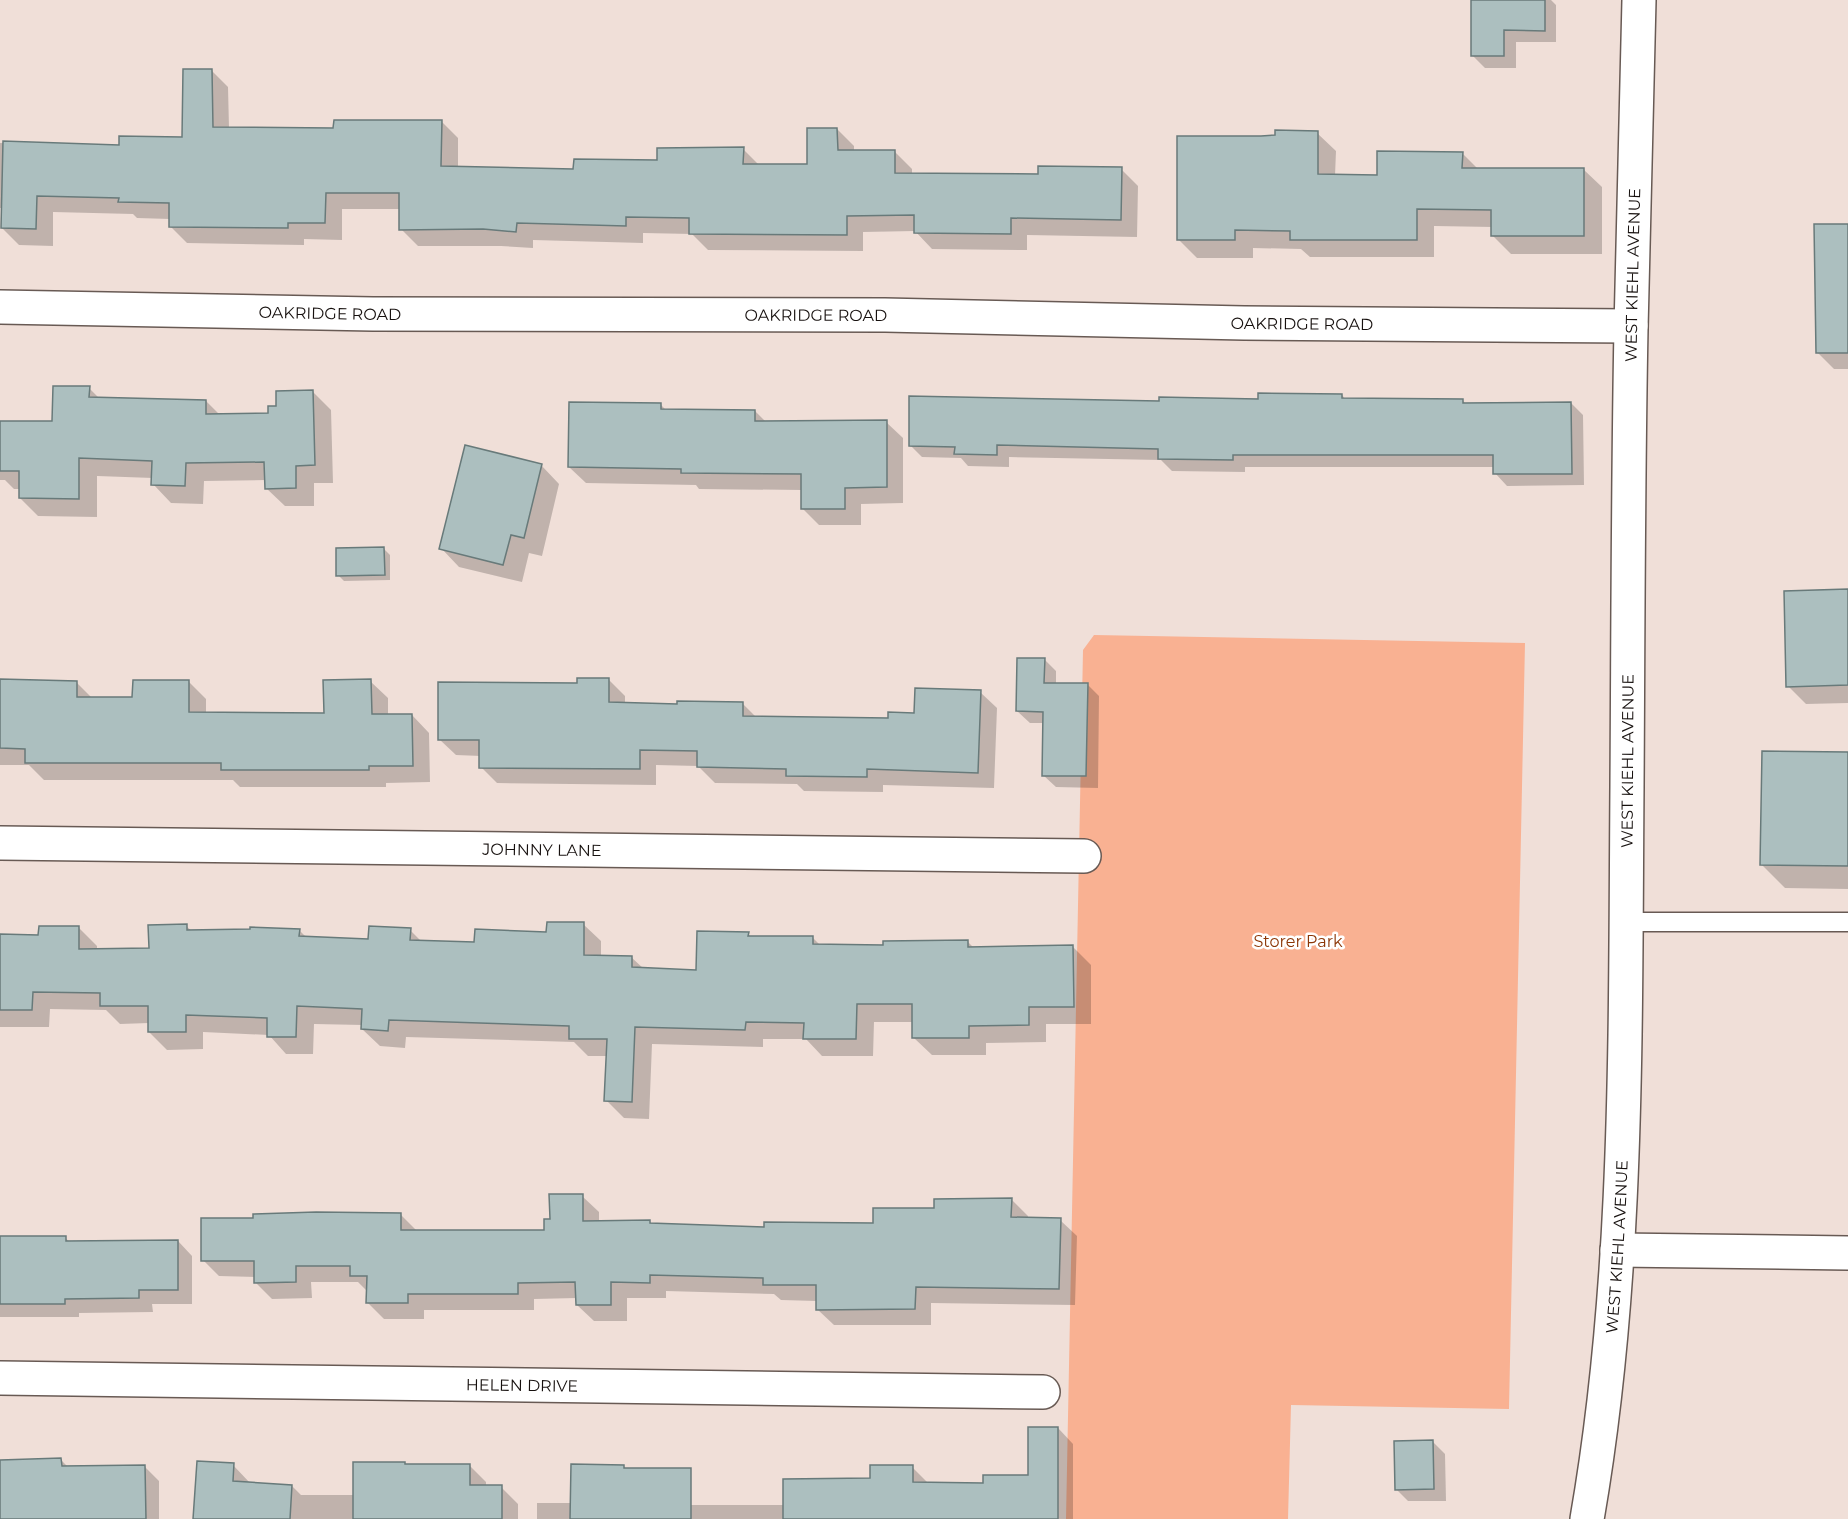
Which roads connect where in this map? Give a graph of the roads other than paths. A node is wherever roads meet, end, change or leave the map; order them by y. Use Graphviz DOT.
graph roads {
  1 [pos="1639,0"];
  2 [pos="0,307"];
  3 [pos="1631,326"];
  4 [pos="0,843"];
  5 [pos="1084,856"];
  6 [pos="1626,922"];
  7 [pos="1848,922"];
  8 [pos="1617,1250"];
  9 [pos="1848,1253"];
  10 [pos="0,1378"];
  11 [pos="1043,1392"];
  12 [pos="1587,1519"];
  1 -- 3 [label="street, WEST KIEHL AVENUE"];
  2 -- 3 [label="street, OAKRIDGE ROAD"];
  3 -- 6 [label="street, WEST KIEHL AVENUE"];
  4 -- 5 [label="street, JOHNNY LANE"];
  6 -- 7 [label="lane"];
  6 -- 8 [label="street, WEST KIEHL AVENUE"];
  8 -- 9 [label="street"];
  8 -- 12 [label="street, WEST KIEHL AVENUE"];
  10 -- 11 [label="street, HELEN DRIVE"];
}
